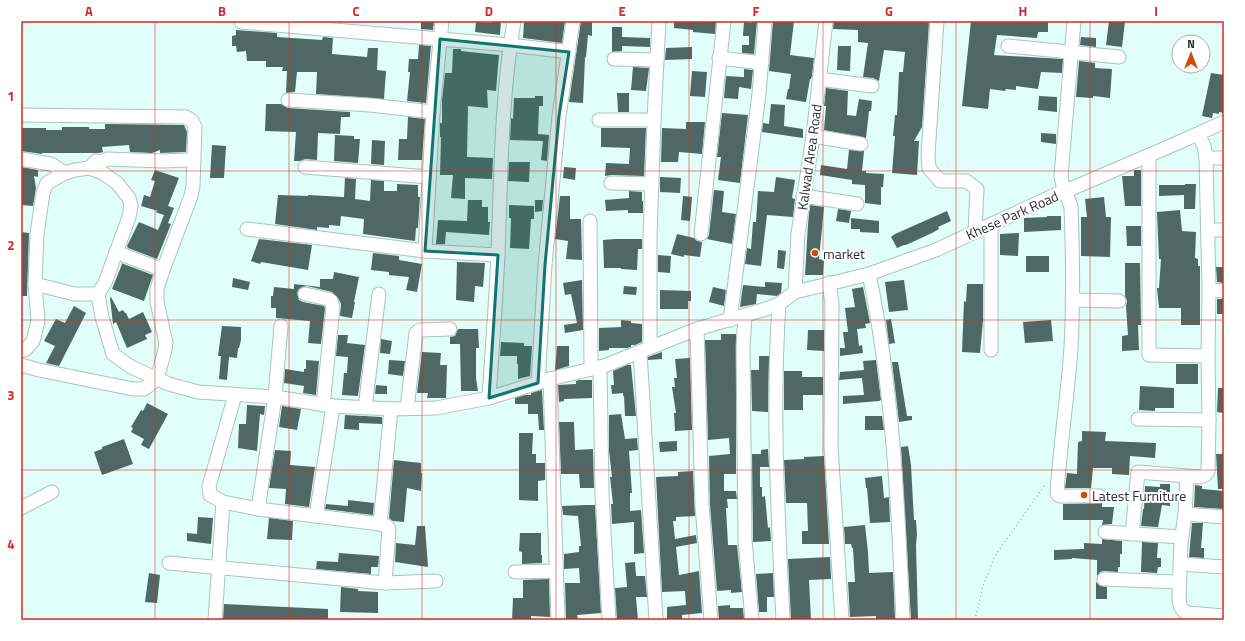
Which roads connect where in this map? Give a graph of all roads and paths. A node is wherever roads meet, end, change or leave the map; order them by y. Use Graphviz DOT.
graph roads {
  1 [pos="442,21"];
  2 [pos="514,21"];
  3 [pos="572,21"];
  4 [pos="659,21"];
  5 [pos="724,21"];
  6 [pos="765,21"];
  7 [pos="826,21"];
  8 [pos="937,21"];
  9 [pos="1074,21"];
  10 [pos="241,22"];
  11 [pos="370,27"];
  12 [pos="440,40"];
  13 [pos="510,45"];
  14 [pos="1008,46"];
  15 [pos="569,52"];
  16 [pos="1071,52"];
  17 [pos="1119,57"];
  18 [pos="614,58"];
  19 [pos="719,58"];
  20 [pos="657,60"];
  21 [pos="762,63"];
  22 [pos="819,79"];
  23 [pos="872,86"];
  24 [pos="288,100"];
  25 [pos="433,112"];
  26 [pos="21,115"];
  27 [pos="599,120"];
  28 [pos="654,120"];
  29 [pos="1224,122"];
  30 [pos="1198,134"];
  31 [pos="813,136"];
  32 [pos="861,144"];
  33 [pos="1149,155"];
  34 [pos="1206,158"];
  35 [pos="1224,158"];
  36 [pos="21,159"];
  37 [pos="188,160"];
  38 [pos="89,168"];
  39 [pos="305,168"];
  40 [pos="65,173"];
  41 [pos="429,177"];
  42 [pos="611,183"];
  43 [pos="652,184"];
  44 [pos="1066,191"];
  45 [pos="803,196"];
  46 [pos="857,204"];
  47 [pos="590,221"];
  48 [pos="991,224"];
  49 [pos="247,229"];
  50 [pos="1208,230"];
  51 [pos="1224,230"];
  52 [pos="975,232"];
  53 [pos="701,234"];
  54 [pos="425,251"];
  55 [pos="116,252"];
  56 [pos="498,255"];
  57 [pos="163,270"];
  58 [pos="869,274"];
  59 [pos="829,283"];
  60 [pos="35,284"];
  61 [pos="1209,290"];
  62 [pos="1224,291"];
  63 [pos="795,292"];
  64 [pos="98,294"];
  65 [pos="305,294"];
  66 [pos="379,294"];
  67 [pos="1072,300"];
  68 [pos="1119,301"];
  69 [pos="779,304"];
  70 [pos="745,316"];
  71 [pos="730,320"];
  72 [pos="281,326"];
  73 [pos="450,329"];
  74 [pos="697,330"];
  75 [pos="21,350"];
  76 [pos="645,350"];
  77 [pos="991,350"];
  78 [pos="1208,356"];
  79 [pos="21,364"];
  80 [pos="596,368"];
  81 [pos="157,379"];
  82 [pos="544,381"];
  83 [pos="235,395"];
  84 [pos="275,397"];
  85 [pos="488,398"];
  86 [pos="328,406"];
  87 [pos="365,408"];
  88 [pos="407,408"];
  89 [pos="391,409"];
  90 [pos="1138,419"];
  91 [pos="1210,420"];
  92 [pos="1187,476"];
  93 [pos="1058,481"];
  94 [pos="52,492"];
  95 [pos="1100,496"];
  96 [pos="223,502"];
  97 [pos="21,508"];
  98 [pos="258,509"];
  99 [pos="1185,514"];
  100 [pos="316,516"];
  101 [pos="1224,517"];
  102 [pos="380,524"];
  103 [pos="1104,532"];
  104 [pos="1132,534"];
  105 [pos="1182,537"];
  106 [pos="169,563"];
  107 [pos="1180,564"];
  108 [pos="219,566"];
  109 [pos="1224,568"];
  110 [pos="556,571"];
  111 [pos="515,572"];
  112 [pos="1104,579"];
  113 [pos="436,581"];
  114 [pos="1179,582"];
  115 [pos="385,583"];
  116 [pos="1224,616"];
  117 [pos="215,620"];
  118 [pos="558,620"];
  119 [pos="610,620"];
  120 [pos="656,620"];
  121 [pos="711,620"];
  122 [pos="752,620"];
  123 [pos="783,620"];
  124 [pos="842,620"];
  125 [pos="903,620"];
  126 [pos="974,620"];
  1 -- 12 [label="street"];
  2 -- 13 [label="street"];
  3 -- 15 [label="street"];
  4 -- 20 [label="street"];
  5 -- 19 [label="street"];
  6 -- 21 [label="street"];
  7 -- 22 [label="street, Kalwad Area Road"];
  8 -- 52 [label="street"];
  9 -- 16 [label="street"];
  10 -- 11 [label="street"];
  11 -- 12 [label="street"];
  12 -- 13 [label="street"];
  12 -- 25 [label="street"];
  13 -- 15 [label="street"];
  13 -- 56 [label="street"];
  14 -- 16 [label="street"];
  15 -- 82 [label="street"];
  16 -- 17 [label="street"];
  16 -- 44 [label="street"];
  18 -- 20 [label="street"];
  19 -- 21 [label="street"];
  19 -- 53 [label="street"];
  20 -- 28 [label="street"];
  21 -- 71 [label="street"];
  22 -- 23 [label="street"];
  22 -- 31 [label="street, Kalwad Area Road"];
  24 -- 25 [label="street"];
  25 -- 41 [label="street"];
  26 -- 57 [label="street"];
  27 -- 28 [label="street"];
  28 -- 43 [label="street"];
  29 -- 30 [label="street, Khese Park Road"];
  30 -- 33 [label="street, Khese Park Road"];
  30 -- 34 [label="street"];
  31 -- 32 [label="street"];
  31 -- 45 [label="street, Kalwad Area Road"];
  33 -- 44 [label="street, Khese Park Road"];
  33 -- 78 [label="street"];
  34 -- 35 [label="street"];
  34 -- 50 [label="street"];
  36 -- 40 [label="street"];
  37 -- 38 [label="street"];
  38 -- 40 [label="street"];
  38 -- 55 [label="street"];
  39 -- 41 [label="street"];
  40 -- 60 [label="street"];
  41 -- 54 [label="street"];
  42 -- 43 [label="street"];
  43 -- 76 [label="street"];
  44 -- 48 [label="street, Khese Park Road"];
  44 -- 67 [label="street"];
  45 -- 46 [label="street"];
  45 -- 63 [label="street, Kalwad Area Road"];
  47 -- 80 [label="street"];
  48 -- 52 [label="street, Khese Park Road"];
  48 -- 77 [label="street"];
  49 -- 54 [label="street"];
  50 -- 51 [label="street"];
  50 -- 61 [label="street"];
  52 -- 58 [label="street, Khese Park Road"];
  54 -- 56 [label="street"];
  55 -- 57 [label="street"];
  55 -- 64 [label="street"];
  56 -- 85 [label="street"];
  57 -- 81 [label="street"];
  58 -- 59 [label="street, Khese Park Road"];
  58 -- 125 [label="street"];
  59 -- 63 [label="street, Khese Park Road"];
  59 -- 124 [label="street"];
  60 -- 64 [label="street"];
  60 -- 75 [label="street"];
  61 -- 62 [label="street"];
  61 -- 78 [label="street"];
  63 -- 69 [label="street"];
  64 -- 81 [label="street"];
  65 -- 86 [label="street"];
  66 -- 87 [label="street"];
  67 -- 68 [label="street"];
  67 -- 93 [label="street"];
  69 -- 70 [label="street"];
  69 -- 123 [label="street"];
  70 -- 71 [label="street"];
  70 -- 122 [label="street"];
  71 -- 74 [label="street"];
  72 -- 84 [label="street"];
  73 -- 88 [label="street"];
  74 -- 76 [label="street"];
  74 -- 121 [label="street"];
  76 -- 80 [label="street"];
  76 -- 120 [label="street"];
  78 -- 91 [label="street"];
  79 -- 81 [label="street"];
  80 -- 82 [label="street"];
  80 -- 119 [label="street"];
  81 -- 83 [label="street"];
  82 -- 85 [label="street"];
  82 -- 110 [label="street"];
  83 -- 84 [label="street"];
  83 -- 96 [label="street"];
  84 -- 86 [label="street"];
  84 -- 98 [label="street"];
  85 -- 88 [label="street"];
  86 -- 87 [label="street"];
  86 -- 100 [label="street"];
  87 -- 89 [label="street"];
  88 -- 89 [label="street"];
  89 -- 102 [label="street"];
  90 -- 91 [label="street"];
  91 -- 92 [label="street"];
  92 -- 99 [label="street"];
  92 -- 104 [label="street"];
  93 -- 95 [label="street"];
  93 -- 126 [label="path"];
  94 -- 97 [label="street"];
  96 -- 98 [label="street"];
  96 -- 108 [label="street"];
  98 -- 100 [label="street"];
  99 -- 101 [label="street"];
  99 -- 105 [label="street"];
  100 -- 102 [label="street"];
  102 -- 115 [label="street"];
  103 -- 104 [label="street"];
  104 -- 105 [label="street"];
  105 -- 107 [label="street"];
  106 -- 108 [label="street"];
  107 -- 109 [label="street"];
  107 -- 114 [label="street"];
  108 -- 115 [label="street"];
  108 -- 117 [label="street"];
  110 -- 111 [label="street"];
  110 -- 118 [label="street"];
  112 -- 114 [label="street"];
  113 -- 115 [label="street"];
  114 -- 116 [label="street"];
}
